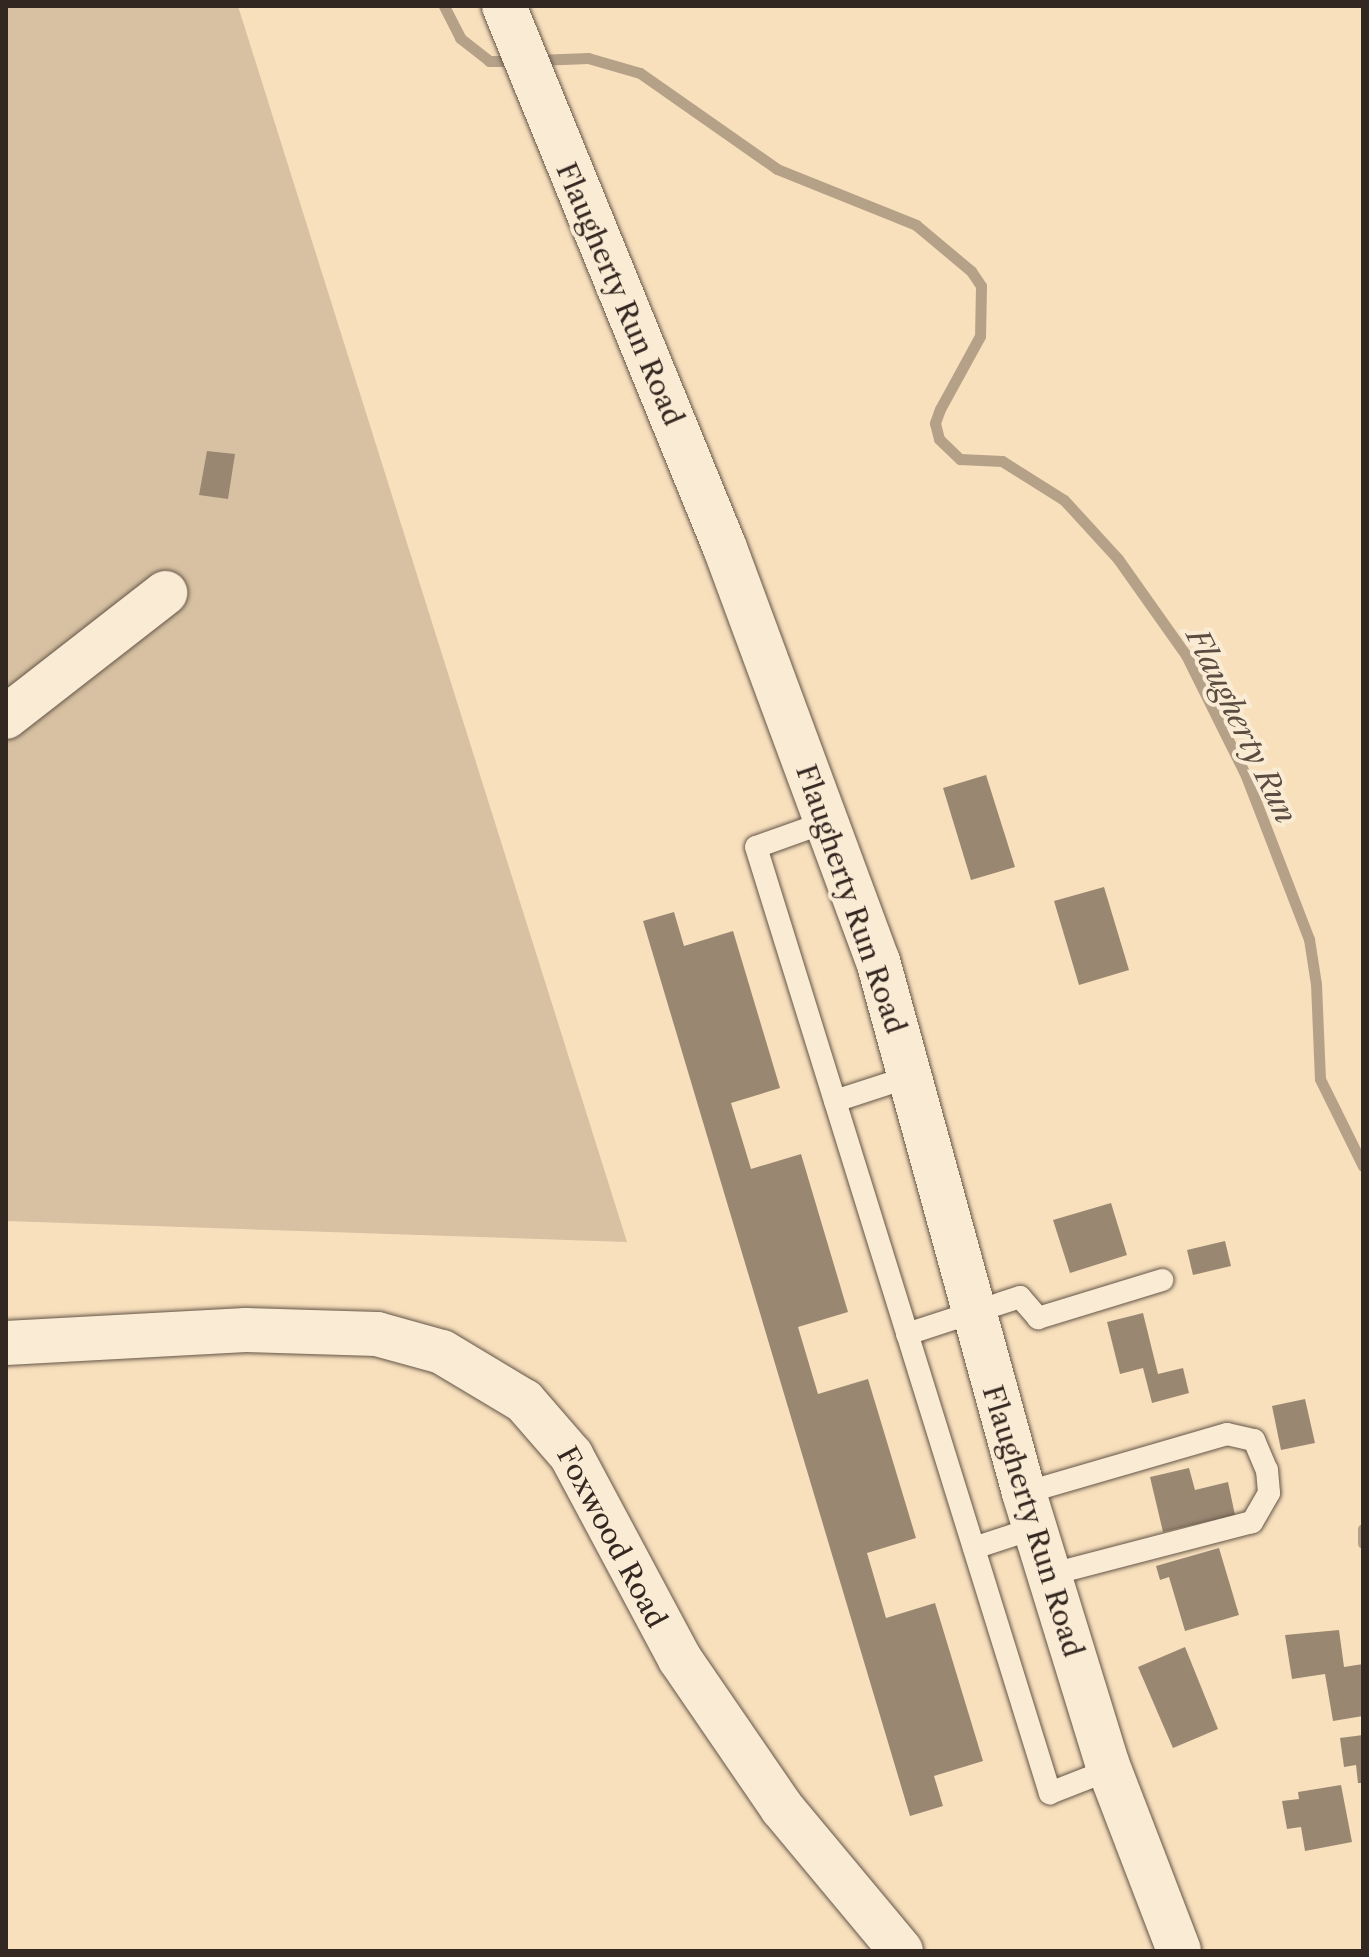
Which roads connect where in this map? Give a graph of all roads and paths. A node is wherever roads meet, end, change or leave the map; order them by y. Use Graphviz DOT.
graph roads {
  1 [pos="504,6"];
  2 [pos="165,593"];
  3 [pos="6,717"];
  4 [pos="826,822"];
  5 [pos="909,1077"];
  6 [pos="835,1101"];
  7 [pos="1162,1280"];
  8 [pos="973,1314"];
  9 [pos="907,1334"];
  10 [pos="6,1343"];
  11 [pos="1029,1510"];
  12 [pos="974,1548"];
  13 [pos="1049,1575"];
  14 [pos="1109,1770"];
  15 [pos="901,1951"];
  16 [pos="1179,1951"];
  1 -- 4 [label="main road, Flaugherty Run Road"];
  2 -- 3 [label="main road"];
  4 -- 5 [label="main road, Flaugherty Run Road"];
  4 -- 6 [label="lane"];
  5 -- 6 [label="lane"];
  5 -- 8 [label="main road, Flaugherty Run Road"];
  6 -- 9 [label="lane"];
  7 -- 8 [label="lane"];
  8 -- 9 [label="lane"];
  8 -- 11 [label="main road, Flaugherty Run Road"];
  9 -- 12 [label="lane"];
  10 -- 15 [label="main road, Foxwood Road"];
  11 -- 12 [label="lane"];
  11 -- 13 [label="main road, Flaugherty Run Road"];
  11 -- 13 [label="lane"];
  12 -- 14 [label="lane"];
  13 -- 14 [label="main road, Flaugherty Run Road"];
  14 -- 16 [label="main road, Flaugherty Run Road"];
}
